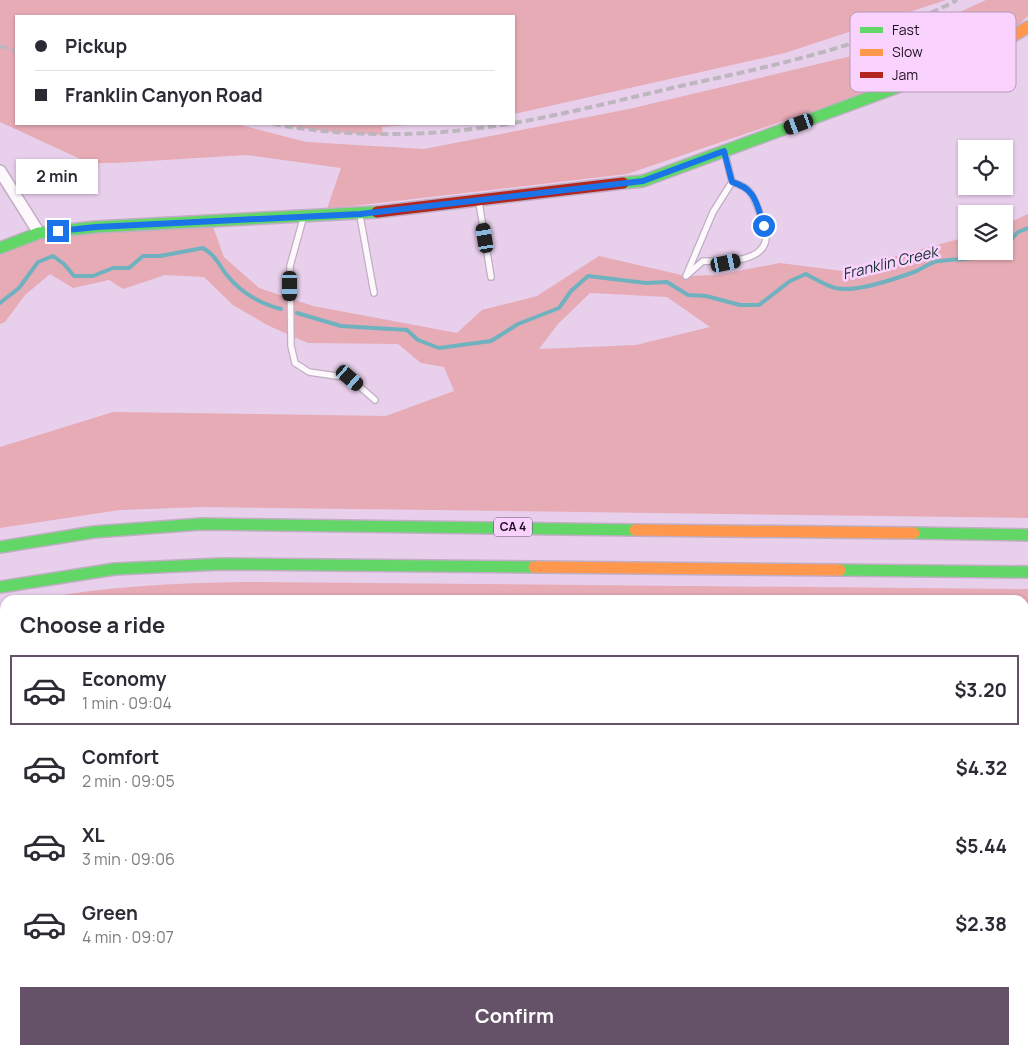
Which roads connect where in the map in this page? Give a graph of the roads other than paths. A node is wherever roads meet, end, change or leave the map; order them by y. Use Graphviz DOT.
graph roads {
  1 [pos="1028,27"];
  2 [pos="1016,34"];
  3 [pos="884,92"];
  4 [pos="724,151"];
  5 [pos="0,171"];
  6 [pos="732,182"];
  7 [pos="478,200"];
  8 [pos="360,214"];
  9 [pos="304,217"];
  10 [pos="38,233"];
  11 [pos="0,248"];
  12 [pos="491,277"];
  13 [pos="374,293"];
  14 [pos="375,400"];
  15 [pos="1028,535"];
  16 [pos="0,547"];
  17 [pos="1028,572"];
  18 [pos="0,587"];
  1 -- 2 [label="main road"];
  3 -- 4 [label="main road"];
  4 -- 6 [label="lane"];
  4 -- 7 [label="main road"];
  5 -- 10 [label="street"];
  6 -- 6 [label="lane"];
  7 -- 8 [label="main road"];
  7 -- 12 [label="lane"];
  8 -- 9 [label="main road"];
  8 -- 13 [label="lane"];
  9 -- 10 [label="main road"];
  9 -- 14 [label="lane"];
  10 -- 11 [label="main road"];
  15 -- 16 [label="main road, CA 4"];
  17 -- 18 [label="main road"];
}
